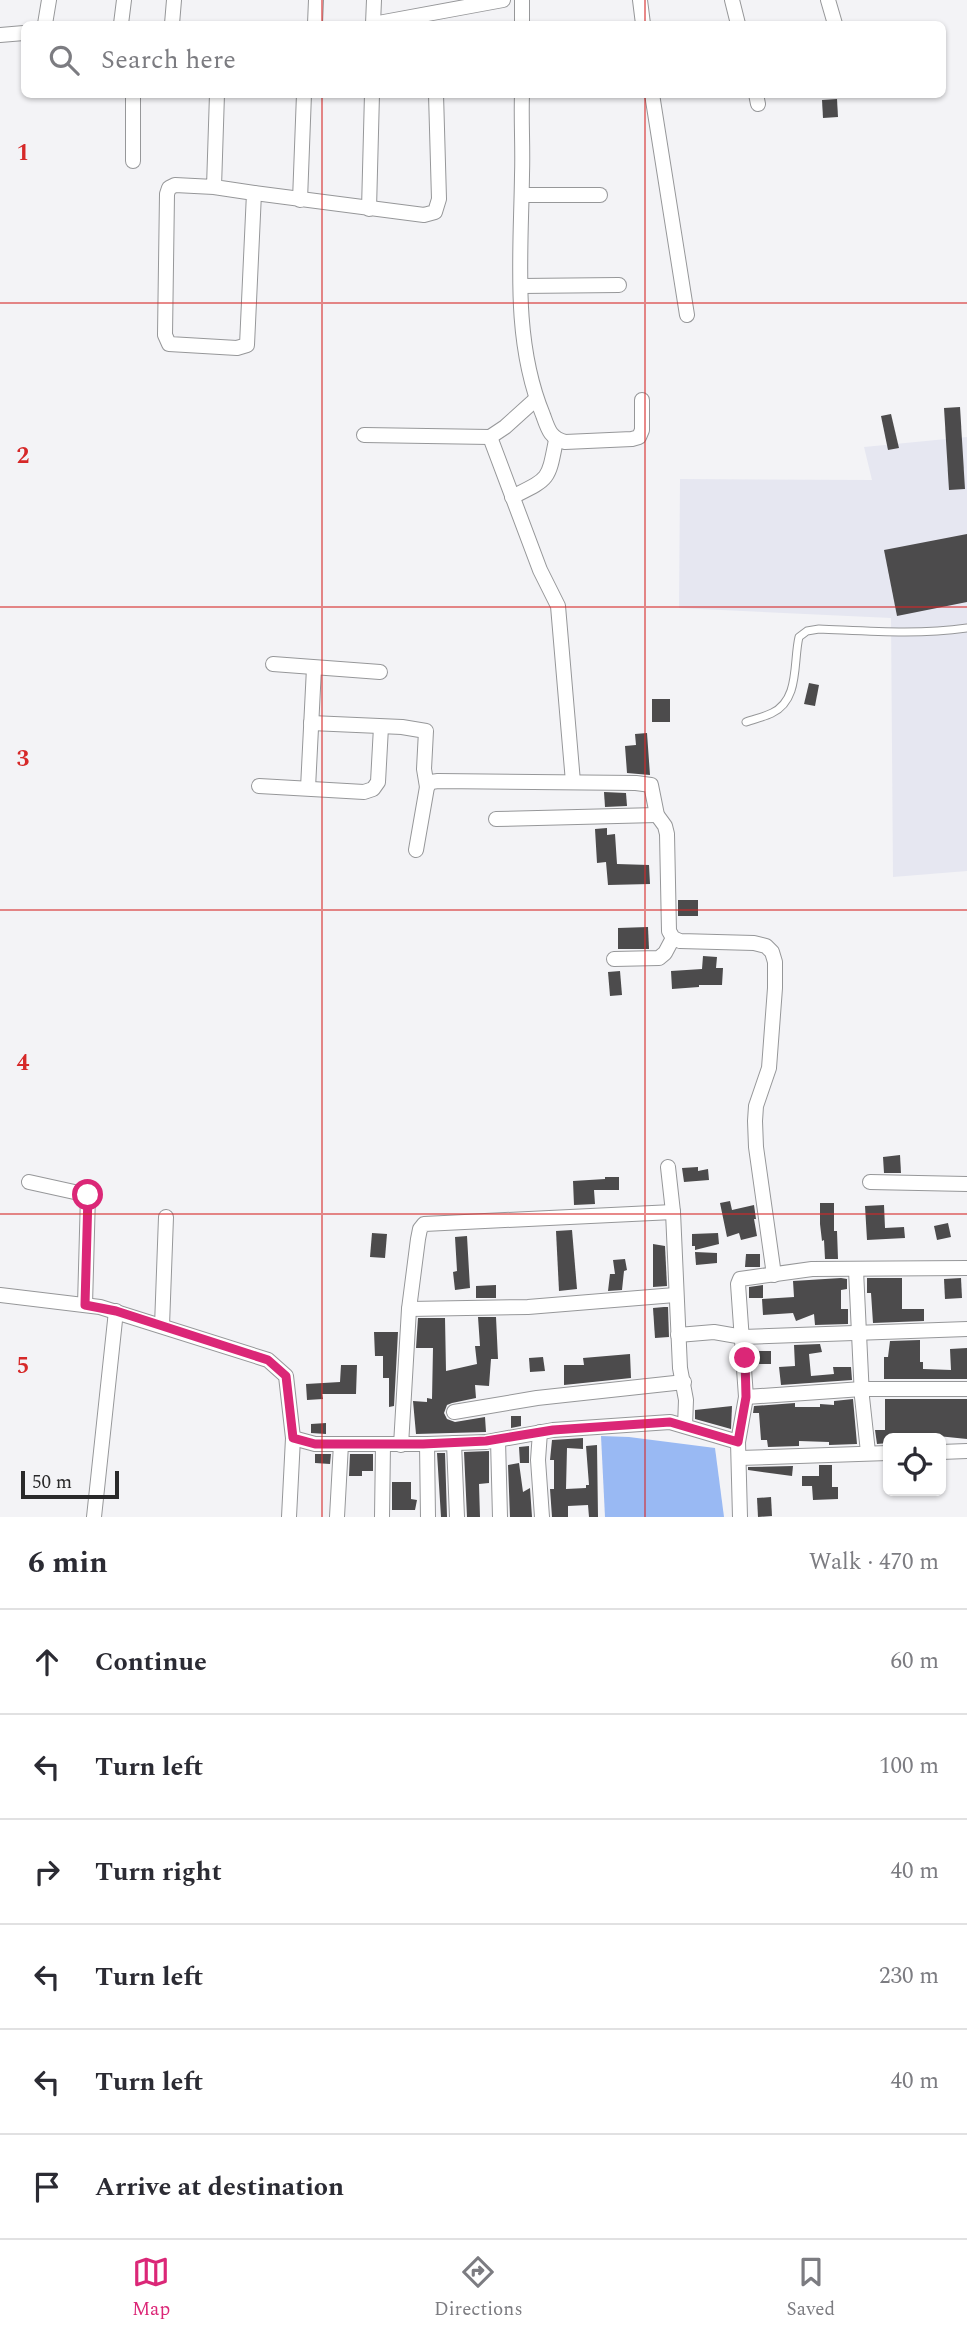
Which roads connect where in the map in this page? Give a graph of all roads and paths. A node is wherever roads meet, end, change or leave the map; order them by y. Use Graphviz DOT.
graph roads {
  1 [pos="49,0"];
  2 [pos="124,0"];
  3 [pos="174,0"];
  4 [pos="316,0"];
  5 [pos="374,0"];
  6 [pos="503,0"];
  7 [pos="522,0"];
  8 [pos="640,0"];
  9 [pos="732,0"];
  10 [pos="828,0"];
  11 [pos="434,19"];
  12 [pos="46,21"];
  13 [pos="121,21"];
  14 [pos="172,21"];
  15 [pos="315,21"];
  16 [pos="373,21"];
  17 [pos="410,21"];
  18 [pos="522,21"];
  19 [pos="643,21"];
  20 [pos="737,21"];
  21 [pos="834,21"];
  22 [pos="21,33"];
  23 [pos="0,36"];
  24 [pos="133,98"];
  25 [pos="217,98"];
  26 [pos="304,98"];
  27 [pos="372,98"];
  28 [pos="436,98"];
  29 [pos="522,98"];
  30 [pos="653,98"];
  31 [pos="133,161"];
  32 [pos="214,187"];
  33 [pos="254,193"];
  34 [pos="522,195"];
  35 [pos="600,195"];
  36 [pos="300,200"];
  37 [pos="369,209"];
  38 [pos="620,285"];
  39 [pos="521,286"];
  40 [pos="687,315"];
  41 [pos="536,399"];
  42 [pos="642,400"];
  43 [pos="364,435"];
  44 [pos="491,437"];
  45 [pos="556,440"];
  46 [pos="512,497"];
  47 [pos="967,628"];
  48 [pos="273,664"];
  49 [pos="314,668"];
  50 [pos="380,672"];
  51 [pos="746,722"];
  52 [pos="311,723"];
  53 [pos="381,727"];
  54 [pos="573,782"];
  55 [pos="259,786"];
  56 [pos="427,787"];
  57 [pos="308,789"];
  58 [pos="657,815"];
  59 [pos="496,819"];
  60 [pos="416,850"];
  61 [pos="673,939"];
  62 [pos="614,959"];
  63 [pos="668,1167"];
  64 [pos="29,1182"];
  65 [pos="870,1182"];
  66 [pos="967,1184"];
  67 [pos="673,1212"];
  68 [pos="166,1217"];
  69 [pos="967,1268"];
  70 [pos="856,1270"];
  71 [pos="774,1275"];
  72 [pos="0,1295"];
  73 [pos="675,1295"];
  74 [pos="85,1305"];
  75 [pos="409,1309"];
  76 [pos="116,1311"];
  77 [pos="162,1326"];
  78 [pos="967,1329"];
  79 [pos="859,1334"];
  80 [pos="678,1335"];
  81 [pos="743,1337"];
  82 [pos="684,1382"];
  83 [pos="862,1388"];
  84 [pos="967,1389"];
  85 [pos="746,1397"];
  86 [pos="454,1412"];
  87 [pos="685,1426"];
  88 [pos="540,1432"];
  89 [pos="293,1438"];
  90 [pos="498,1440"];
  91 [pos="738,1442"];
  92 [pos="454,1443"];
  93 [pos="341,1444"];
  94 [pos="401,1444"];
  95 [pos="427,1444"];
  96 [pos="383,1445"];
  97 [pos="967,1451"];
  98 [pos="868,1452"];
  99 [pos="883,1452"];
  100 [pos="946,1452"];
  101 [pos="739,1458"];
  102 [pos="94,1517"];
  103 [pos="289,1517"];
  104 [pos="337,1517"];
  105 [pos="382,1517"];
  106 [pos="428,1517"];
  107 [pos="457,1517"];
  108 [pos="500,1517"];
  109 [pos="542,1517"];
  110 [pos="740,1517"];
  1 -- 12 [label="street"];
  2 -- 13 [label="street"];
  3 -- 14 [label="street"];
  4 -- 15 [label="street"];
  5 -- 16 [label="street"];
  6 -- 11 [label="street"];
  7 -- 18 [label="street"];
  8 -- 19 [label="street"];
  9 -- 20 [label="street"];
  10 -- 21 [label="street"];
  11 -- 17 [label="street"];
  22 -- 23 [label="street"];
  24 -- 31 [label="street"];
  25 -- 32 [label="street"];
  26 -- 36 [label="street"];
  27 -- 37 [label="street"];
  28 -- 37 [label="street"];
  29 -- 34 [label="street"];
  30 -- 40 [label="street"];
  32 -- 33 [label="street"];
  32 -- 33 [label="street"];
  33 -- 36 [label="street"];
  34 -- 35 [label="street"];
  34 -- 39 [label="street"];
  36 -- 37 [label="street"];
  38 -- 39 [label="street"];
  39 -- 41 [label="street"];
  41 -- 44 [label="street"];
  41 -- 45 [label="street"];
  42 -- 45 [label="street"];
  43 -- 44 [label="street"];
  44 -- 46 [label="street"];
  45 -- 46 [label="street"];
  46 -- 54 [label="street"];
  47 -- 51 [label="lane"];
  48 -- 49 [label="street"];
  49 -- 50 [label="street"];
  49 -- 52 [label="street"];
  52 -- 53 [label="street"];
  52 -- 57 [label="street"];
  53 -- 56 [label="street"];
  53 -- 57 [label="street"];
  54 -- 56 [label="street"];
  54 -- 58 [label="street"];
  55 -- 57 [label="street"];
  56 -- 60 [label="street"];
  58 -- 59 [label="street"];
  58 -- 61 [label="street"];
  61 -- 62 [label="street"];
  61 -- 71 [label="street"];
  63 -- 67 [label="street"];
  64 -- 74 [label="street"];
  65 -- 66 [label="street"];
  67 -- 73 [label="street"];
  67 -- 75 [label="street"];
  68 -- 77 [label="street"];
  69 -- 70 [label="street"];
  70 -- 71 [label="street"];
  70 -- 79 [label="street"];
  71 -- 81 [label="street"];
  72 -- 74 [label="street"];
  73 -- 75 [label="street"];
  73 -- 80 [label="street"];
  74 -- 76 [label="street"];
  75 -- 94 [label="street"];
  76 -- 77 [label="street"];
  76 -- 102 [label="street"];
  77 -- 89 [label="street"];
  78 -- 79 [label="street"];
  79 -- 81 [label="street"];
  79 -- 83 [label="street"];
  80 -- 81 [label="street"];
  80 -- 82 [label="street"];
  81 -- 85 [label="street"];
  82 -- 86 [label="street"];
  82 -- 87 [label="street"];
  83 -- 84 [label="street"];
  83 -- 85 [label="street"];
  83 -- 98 [label="street"];
  85 -- 91 [label="street"];
  87 -- 88 [label="street"];
  87 -- 91 [label="street"];
  88 -- 90 [label="street"];
  88 -- 109 [label="street"];
  89 -- 93 [label="street"];
  89 -- 103 [label="street"];
  90 -- 92 [label="street"];
  90 -- 108 [label="street"];
  91 -- 101 [label="street"];
  92 -- 95 [label="street"];
  92 -- 107 [label="street"];
  93 -- 96 [label="street"];
  93 -- 104 [label="street"];
  94 -- 95 [label="street"];
  94 -- 96 [label="street"];
  95 -- 106 [label="street"];
  96 -- 105 [label="street"];
  97 -- 100 [label="street"];
  98 -- 99 [label="street"];
  98 -- 101 [label="street"];
  101 -- 110 [label="street"];
}
